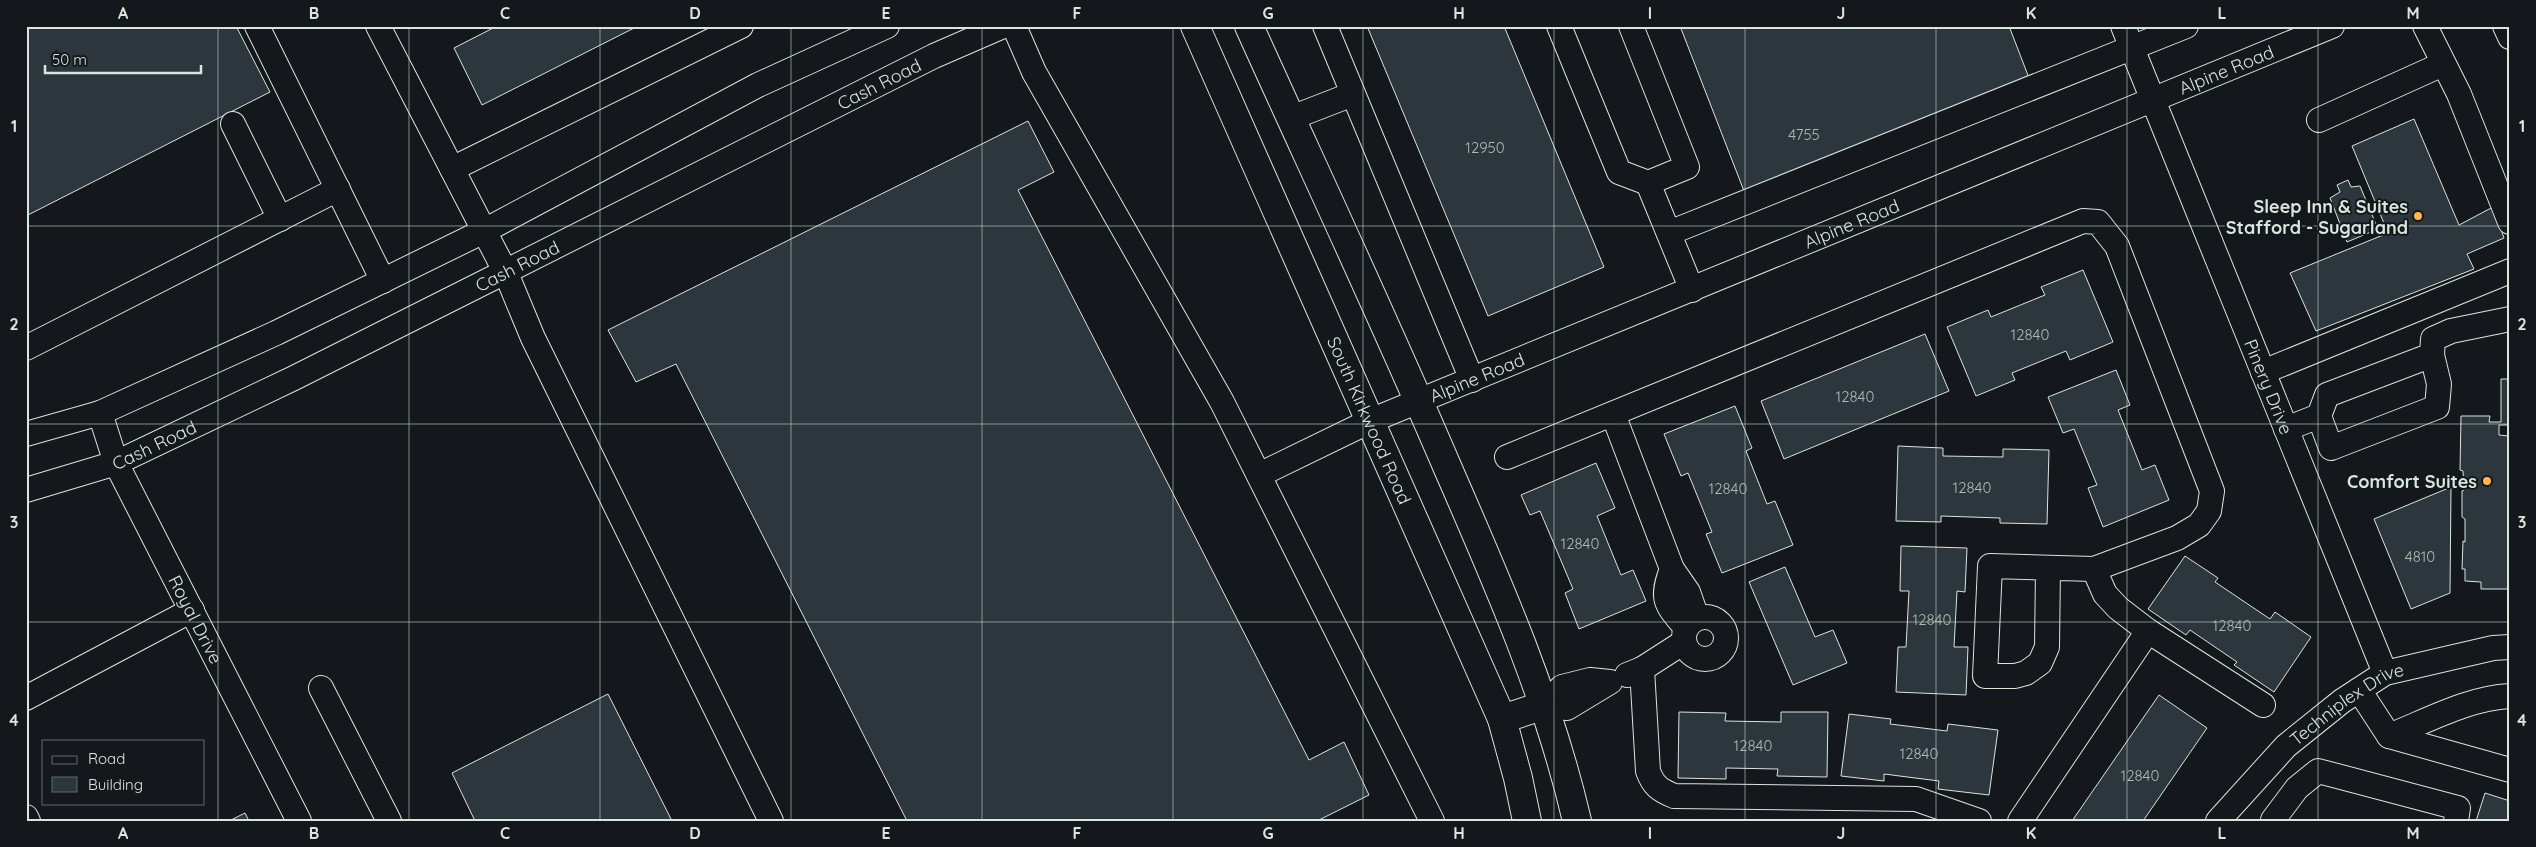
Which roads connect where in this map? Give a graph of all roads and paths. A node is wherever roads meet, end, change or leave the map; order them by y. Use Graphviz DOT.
graph roads {
  1 [pos="257,26"];
  2 [pos="378,26"];
  3 [pos="741,26"];
  4 [pos="887,26"];
  5 [pos="1003,26"];
  6 [pos="1014,26"];
  7 [pos="1195,26"];
  8 [pos="1250,26"];
  9 [pos="1325,26"];
  10 [pos="1559,26"];
  11 [pos="1631,26"];
  12 [pos="2123,26"];
  13 [pos="2186,26"];
  14 [pos="2332,26"];
  15 [pos="2425,26"];
  16 [pos="2505,26"];
  17 [pos="2510,37"];
  18 [pos="2131,48"];
  19 [pos="2444,64"];
  20 [pos="1353,94"];
  21 [pos="2152,101"];
  22 [pos="1291,118"];
  23 [pos="2319,120"];
  24 [pos="233,124"];
  25 [pos="452,170"];
  26 [pos="1648,183"];
  27 [pos="338,189"];
  28 [pos="280,219"];
  29 [pos="2510,222"];
  30 [pos="484,231"];
  31 [pos="1669,234"];
  32 [pos="2510,271"];
  33 [pos="506,273"];
  34 [pos="383,281"];
  35 [pos="1692,290"];
  36 [pos="2510,319"];
  37 [pos="26,348"];
  38 [pos="2432,355"];
  39 [pos="2263,372"];
  40 [pos="1472,380"];
  41 [pos="1419,401"];
  42 [pos="100,413"];
  43 [pos="1613,414"];
  44 [pos="2319,416"];
  45 [pos="1370,421"];
  46 [pos="2286,428"];
  47 [pos="26,434"];
  48 [pos="1507,457"];
  49 [pos="116,463"];
  50 [pos="1259,475"];
  51 [pos="26,490"];
  52 [pos="2048,568"];
  53 [pos="2094,569"];
  54 [pos="192,610"];
  55 [pos="2148,631"];
  56 [pos="2510,647"];
  57 [pos="1642,669"];
  58 [pos="2386,673"];
  59 [pos="321,688"];
  60 [pos="2359,690"];
  61 [pos="2510,696"];
  62 [pos="26,698"];
  63 [pos="1545,705"];
  64 [pos="2263,705"];
  65 [pos="1502,719"];
  66 [pos="2389,736"];
  67 [pos="2510,770"];
  68 [pos="26,817"];
  69 [pos="28,821"];
  70 [pos="299,821"];
  71 [pos="390,821"];
  72 [pos="771,821"];
  73 [pos="1432,821"];
  74 [pos="1526,821"];
  75 [pos="1577,821"];
  76 [pos="1978,821"];
  77 [pos="2020,821"];
  78 [pos="2218,821"];
  79 [pos="2276,821"];
  80 [pos="2456,821"];
  1 -- 27 [label="street"];
  2 -- 25 [label="street"];
  3 -- 25 [label="street"];
  4 -- 30 [label="street"];
  5 -- 33 [label="street, Cash Road"];
  6 -- 50 [label="street"];
  7 -- 45 [label="main road, South Kirkwood Road"];
  8 -- 22 [label="main road"];
  9 -- 20 [label="street"];
  10 -- 26 [label="street"];
  11 -- 26 [label="street"];
  12 -- 18 [label="street, Pinery Drive"];
  13 -- 18 [label="street"];
  14 -- 21 [label="street, Alpine Road"];
  15 -- 19 [label="street"];
  16 -- 17 [label="street"];
  18 -- 21 [label="street, Pinery Drive"];
  18 -- 31 [label="street"];
  19 -- 23 [label="street"];
  19 -- 29 [label="street"];
  20 -- 22 [label="street"];
  20 -- 40 [label="street"];
  21 -- 35 [label="street, Alpine Road"];
  21 -- 39 [label="street, Pinery Drive"];
  22 -- 41 [label="main road"];
  24 -- 28 [label="street"];
  25 -- 30 [label="street"];
  26 -- 31 [label="street"];
  27 -- 28 [label="street"];
  27 -- 34 [label="street"];
  28 -- 37 [label="street"];
  30 -- 33 [label="street"];
  30 -- 34 [label="street"];
  31 -- 35 [label="street"];
  32 -- 39 [label="street"];
  33 -- 49 [label="street, Cash Road"];
  33 -- 72 [label="street"];
  34 -- 42 [label="street"];
  35 -- 40 [label="street, Alpine Road"];
  36 -- 38 [label="street"];
  38 -- 44 [label="street"];
  38 -- 44 [label="street"];
  39 -- 46 [label="street, Pinery Drive"];
  40 -- 41 [label="street, Alpine Road"];
  41 -- 45 [label="street, Alpine Road"];
  41 -- 63 [label="main road"];
  42 -- 47 [label="street"];
  42 -- 49 [label="street, Royal Drive"];
  43 -- 48 [label="street"];
  43 -- 53 [label="street"];
  43 -- 57 [label="street"];
  44 -- 46 [label="street"];
  45 -- 50 [label="street, Alpine Road"];
  45 -- 65 [label="main road, South Kirkwood Road"];
  46 -- 58 [label="street, Pinery Drive"];
  49 -- 51 [label="street, Cash Road"];
  49 -- 54 [label="street, Royal Drive"];
  50 -- 73 [label="street"];
  52 -- 52 [label="street"];
  52 -- 53 [label="street"];
  53 -- 55 [label="street"];
  54 -- 62 [label="street"];
  54 -- 70 [label="street, Royal Drive"];
  55 -- 64 [label="street"];
  55 -- 77 [label="street"];
  56 -- 58 [label="street, Techniplex Drive"];
  57 -- 63 [label="street"];
  57 -- 76 [label="street"];
  58 -- 60 [label="street, Techniplex Drive"];
  59 -- 71 [label="street"];
  60 -- 66 [label="street"];
  60 -- 78 [label="street, Techniplex Drive"];
  61 -- 66 [label="street"];
  63 -- 65 [label="main road"];
  63 -- 75 [label="main road"];
  65 -- 74 [label="main road, South Kirkwood Road"];
  66 -- 67 [label="street"];
  68 -- 69 [label="street"];
  79 -- 80 [label="street"];
}
